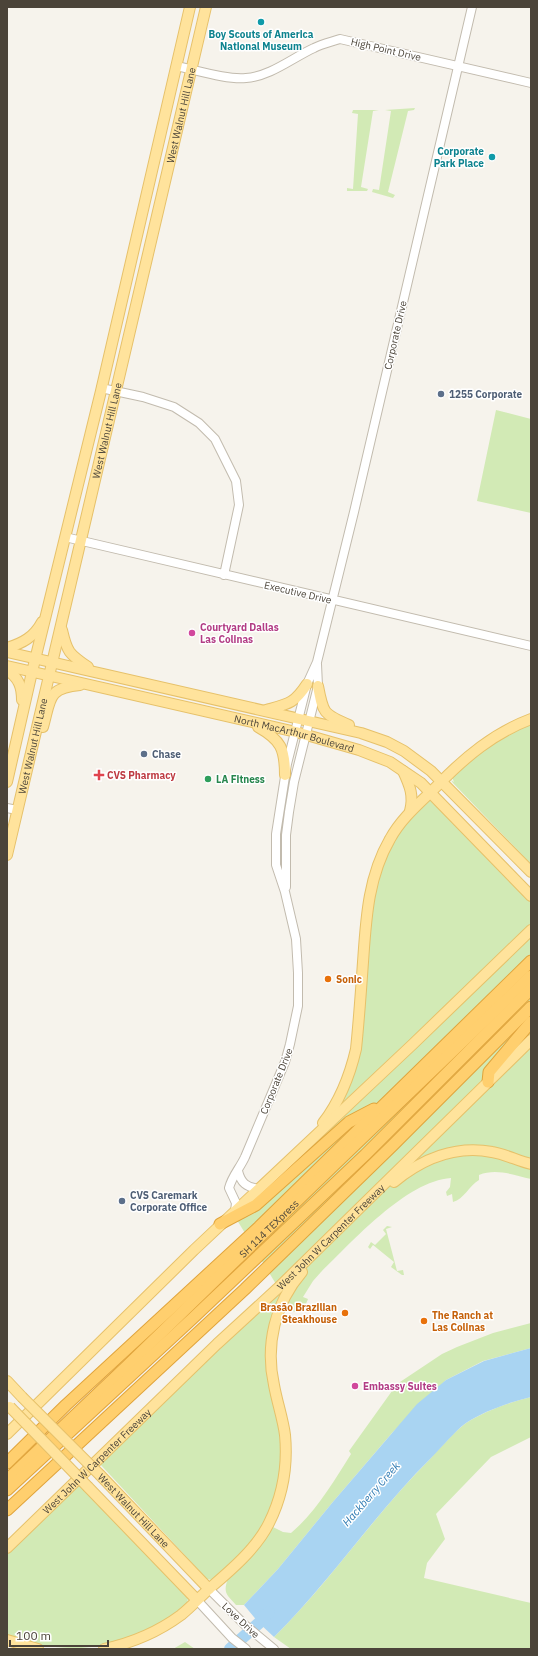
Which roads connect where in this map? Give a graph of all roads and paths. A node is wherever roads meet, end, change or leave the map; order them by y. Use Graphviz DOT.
graph roads {
  1 [pos="190,7"];
  2 [pos="206,7"];
  3 [pos="472,7"];
  4 [pos="176,66"];
  5 [pos="458,66"];
  6 [pos="191,69"];
  7 [pos="531,84"];
  8 [pos="101,388"];
  9 [pos="115,390"];
  10 [pos="66,537"];
  11 [pos="80,540"];
  12 [pos="224,575"];
  13 [pos="331,600"];
  14 [pos="47,613"];
  15 [pos="61,628"];
  16 [pos="531,646"];
  17 [pos="7,648"];
  18 [pos="7,652"];
  19 [pos="36,658"];
  20 [pos="52,661"];
  21 [pos="317,662"];
  22 [pos="7,666"];
  23 [pos="7,670"];
  24 [pos="92,670"];
  25 [pos="32,672"];
  26 [pos="48,675"];
  27 [pos="307,684"];
  28 [pos="90,685"];
  29 [pos="318,686"];
  30 [pos="264,710"];
  31 [pos="23,713"];
  32 [pos="304,719"];
  33 [pos="531,719"];
  34 [pos="250,722"];
  35 [pos="361,733"];
  36 [pos="300,734"];
  37 [pos="28,768"];
  38 [pos="402,770"];
  39 [pos="285,775"];
  40 [pos="441,781"];
  41 [pos="7,782"];
  42 [pos="430,792"];
  43 [pos="7,808"];
  44 [pos="18,810"];
  45 [pos="410,811"];
  46 [pos="276,833"];
  47 [pos="286,835"];
  48 [pos="7,855"];
  49 [pos="531,872"];
  50 [pos="286,892"];
  51 [pos="530,894"];
  52 [pos="531,930"];
  53 [pos="531,961"];
  54 [pos="531,976"];
  55 [pos="531,990"];
  56 [pos="531,1007"];
  57 [pos="531,1022"];
  58 [pos="531,1040"];
  59 [pos="488,1082"];
  60 [pos="383,1104"];
  61 [pos="302,1148"];
  62 [pos="365,1155"];
  63 [pos="531,1164"];
  64 [pos="238,1171"];
  65 [pos="259,1189"];
  66 [pos="235,1211"];
  67 [pos="220,1224"];
  68 [pos="339,1227"];
  69 [pos="322,1245"];
  70 [pos="278,1257"];
  71 [pos="136,1342"];
  72 [pos="7,1381"];
  73 [pos="122,1405"];
  74 [pos="8,1406"];
  75 [pos="7,1434"];
  76 [pos="39,1449"];
  77 [pos="7,1463"];
  78 [pos="7,1480"];
  79 [pos="7,1490"];
  80 [pos="7,1496"];
  81 [pos="7,1510"];
  82 [pos="7,1548"];
  83 [pos="209,1589"];
  84 [pos="197,1600"];
  85 [pos="7,1640"];
  86 [pos="38,1649"];
  87 [pos="104,1649"];
  88 [pos="246,1649"];
  89 [pos="274,1649"];
  1 -- 4 [label="main road, West Walnut Hill Lane"];
  2 -- 6 [label="main road, West Walnut Hill Lane"];
  3 -- 5 [label="street, Corporate Drive"];
  4 -- 6 [label="street, High Point Drive"];
  4 -- 8 [label="main road, West Walnut Hill Lane"];
  5 -- 6 [label="street, High Point Drive"];
  5 -- 7 [label="street, High Point Drive"];
  5 -- 13 [label="street, Corporate Drive"];
  6 -- 9 [label="main road, West Walnut Hill Lane"];
  8 -- 9 [label="street"];
  8 -- 10 [label="main road, West Walnut Hill Lane"];
  9 -- 11 [label="main road, West Walnut Hill Lane"];
  9 -- 12 [label="street"];
  10 -- 11 [label="street, Executive Drive"];
  10 -- 14 [label="main road, West Walnut Hill Lane"];
  11 -- 12 [label="street, Executive Drive"];
  11 -- 15 [label="main road, West Walnut Hill Lane"];
  12 -- 13 [label="street, Executive Drive"];
  13 -- 16 [label="street, Executive Drive"];
  13 -- 21 [label="street, Corporate Drive"];
  14 -- 17 [label="main road"];
  14 -- 19 [label="main road, West Walnut Hill Lane"];
  15 -- 20 [label="main road, West Walnut Hill Lane"];
  15 -- 24 [label="main road"];
  18 -- 19 [label="main road, North MacArthur Boulevard"];
  19 -- 20 [label="main road, North MacArthur Boulevard"];
  19 -- 25 [label="main road, West Walnut Hill Lane"];
  20 -- 24 [label="main road, North MacArthur Boulevard"];
  20 -- 26 [label="main road, West Walnut Hill Lane"];
  21 -- 27 [label="street, Corporate Drive"];
  21 -- 29 [label="street, Corporate Drive"];
  22 -- 25 [label="main road, North MacArthur Boulevard"];
  23 -- 31 [label="main road"];
  24 -- 30 [label="main road, North MacArthur Boulevard"];
  25 -- 26 [label="main road, North MacArthur Boulevard"];
  25 -- 31 [label="main road, West Walnut Hill Lane"];
  26 -- 28 [label="main road, North MacArthur Boulevard"];
  26 -- 37 [label="main road, West Walnut Hill Lane"];
  27 -- 30 [label="main road"];
  27 -- 32 [label="street, Corporate Drive"];
  28 -- 34 [label="main road, North MacArthur Boulevard"];
  28 -- 37 [label="main road"];
  29 -- 32 [label="street, Corporate Drive"];
  29 -- 35 [label="main road"];
  30 -- 32 [label="main road, North MacArthur Boulevard"];
  31 -- 41 [label="main road, West Walnut Hill Lane"];
  32 -- 35 [label="main road, North MacArthur Boulevard"];
  32 -- 36 [label="street, Corporate Drive"];
  33 -- 40 [label="main road"];
  34 -- 36 [label="main road, North MacArthur Boulevard"];
  34 -- 39 [label="main road"];
  35 -- 40 [label="main road, North MacArthur Boulevard"];
  36 -- 38 [label="main road, North MacArthur Boulevard"];
  36 -- 39 [label="street, Corporate Drive"];
  36 -- 47 [label="street, Corporate Drive"];
  37 -- 44 [label="main road, West Walnut Hill Lane"];
  38 -- 42 [label="main road, North MacArthur Boulevard"];
  38 -- 45 [label="main road"];
  39 -- 46 [label="street, Corporate Drive"];
  40 -- 42 [label="main road"];
  40 -- 49 [label="main road, North MacArthur Boulevard"];
  42 -- 45 [label="main road"];
  42 -- 51 [label="main road, North MacArthur Boulevard"];
  43 -- 44 [label="street"];
  44 -- 48 [label="main road, West Walnut Hill Lane"];
  45 -- 61 [label="main road"];
  46 -- 47 [label="street"];
  46 -- 50 [label="street, Corporate Drive"];
  47 -- 50 [label="street, Corporate Drive"];
  50 -- 64 [label="street, Corporate Drive"];
  52 -- 61 [label="main road"];
  53 -- 60 [label="highway"];
  54 -- 76 [label="highway, SH 114 TEXpress"];
  55 -- 62 [label="highway, SH 114 TEXpress"];
  56 -- 70 [label="highway, West John W Carpenter Freeway"];
  57 -- 59 [label="highway"];
  58 -- 59 [label="main road, West John W Carpenter Freeway"];
  59 -- 68 [label="main road, West John W Carpenter Freeway"];
  60 -- 67 [label="highway"];
  60 -- 71 [label="highway"];
  61 -- 65 [label="main road"];
  62 -- 70 [label="highway"];
  62 -- 79 [label="highway, SH 114 TEXpress"];
  63 -- 68 [label="main road"];
  64 -- 65 [label="street"];
  64 -- 66 [label="street, Corporate Drive"];
  65 -- 66 [label="main road"];
  66 -- 67 [label="main road"];
  67 -- 75 [label="main road"];
  68 -- 69 [label="main road, West John W Carpenter Freeway"];
  69 -- 82 [label="main road, West John W Carpenter Freeway"];
  69 -- 83 [label="main road"];
  70 -- 73 [label="highway, West John W Carpenter Freeway"];
  71 -- 76 [label="highway"];
  71 -- 77 [label="highway"];
  72 -- 83 [label="main road, West Walnut Hill Lane, bridge"];
  73 -- 80 [label="highway"];
  73 -- 81 [label="highway, West John W Carpenter Freeway"];
  74 -- 84 [label="main road, West Walnut Hill Lane, bridge"];
  76 -- 78 [label="highway, SH 114 TEXpress"];
  83 -- 84 [label="main road"];
  83 -- 89 [label="street, Love Drive"];
  84 -- 87 [label="main road"];
  84 -- 88 [label="street, Love Drive"];
  85 -- 86 [label="main road"];
}
